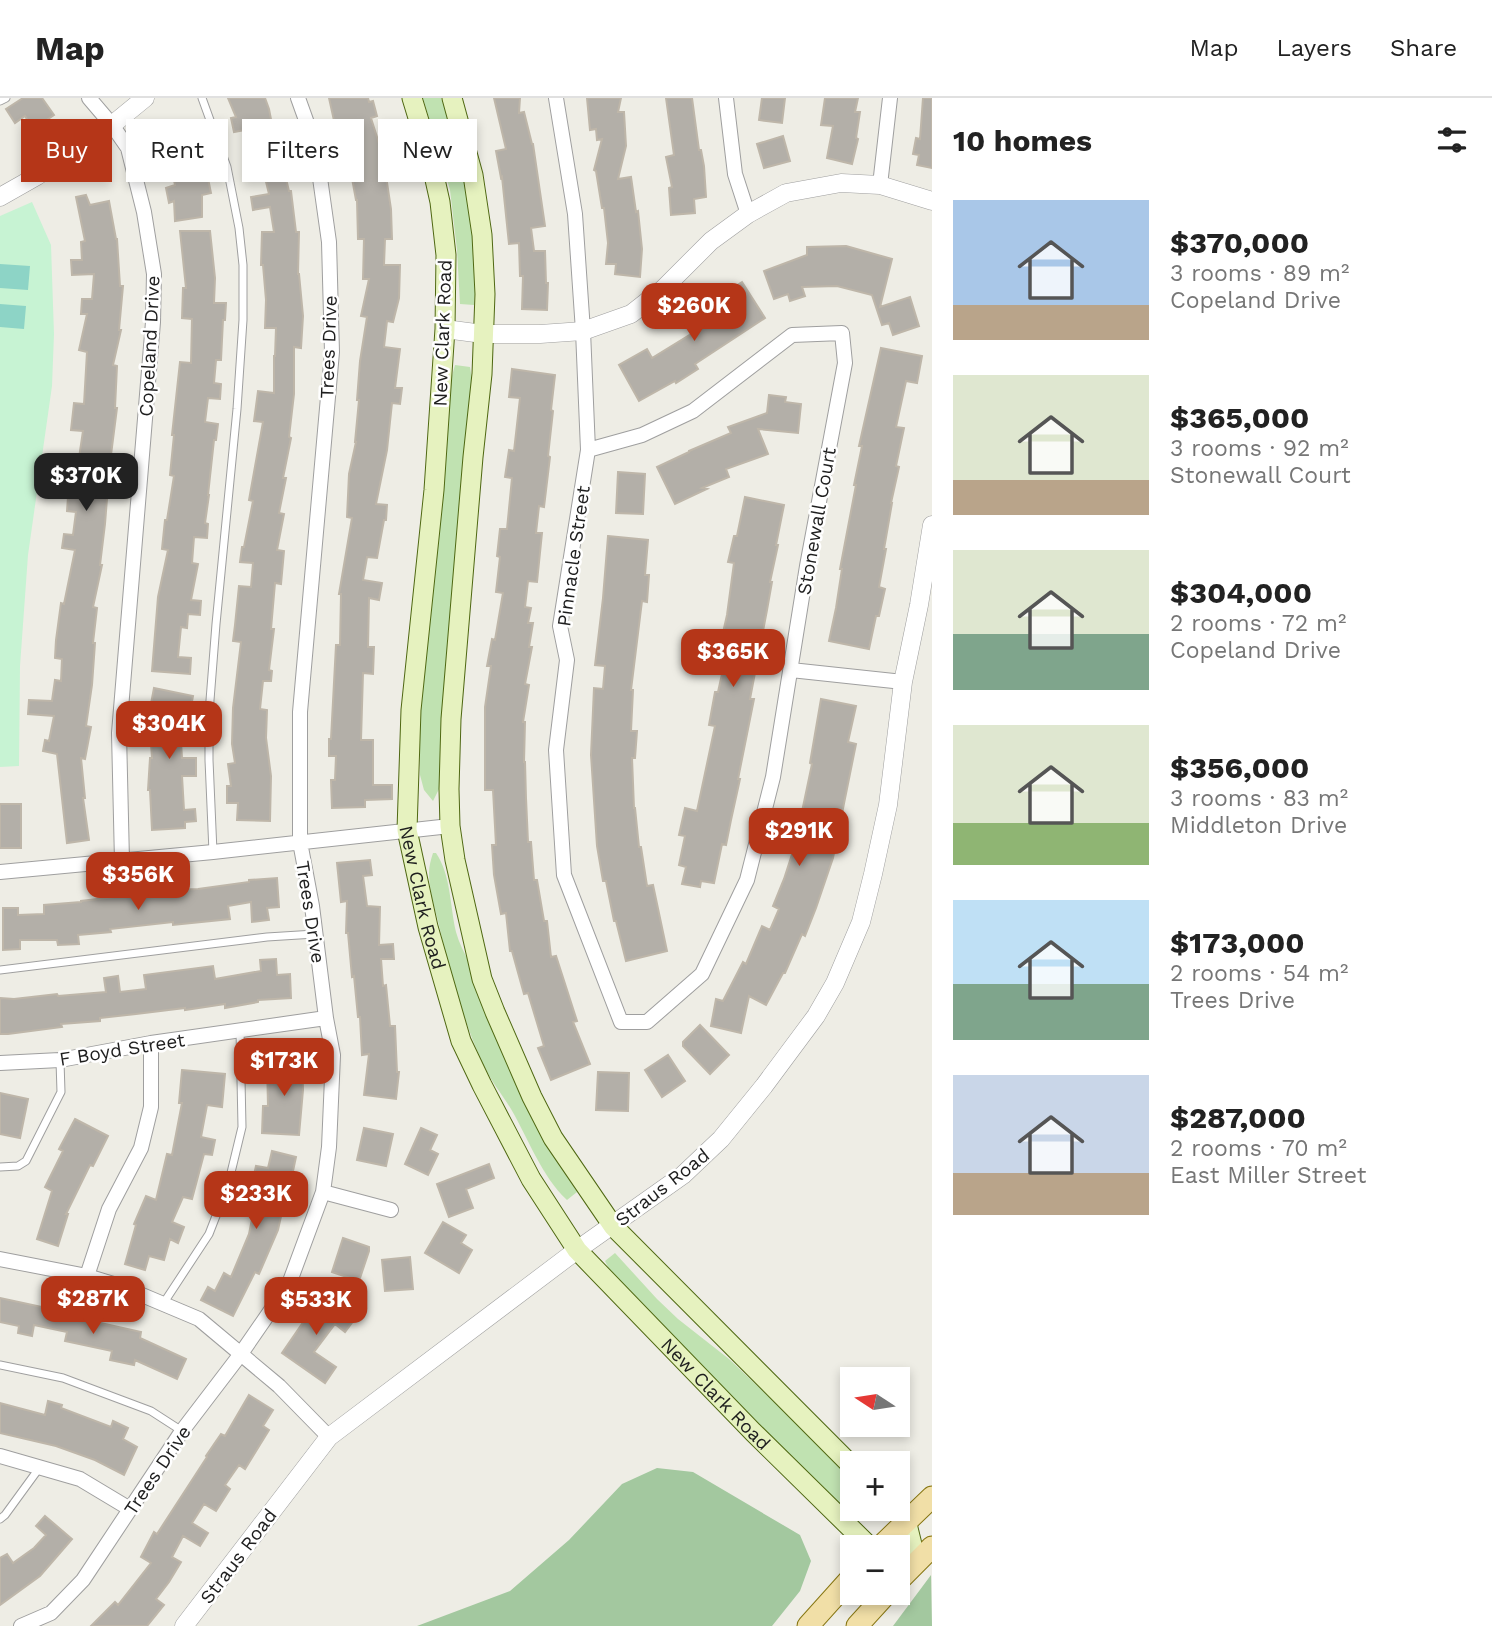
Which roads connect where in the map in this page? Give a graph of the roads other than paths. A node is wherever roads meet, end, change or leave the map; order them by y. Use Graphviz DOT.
graph roads {
  1 [pos="5,98"];
  2 [pos="89,98"];
  3 [pos="145,98"];
  4 [pos="202,98"];
  5 [pos="298,98"];
  6 [pos="412,98"];
  7 [pos="452,98"];
  8 [pos="556,98"];
  9 [pos="726,98"];
  10 [pos="890,98"];
  11 [pos="0,101"];
  12 [pos="107,119"];
  13 [pos="112,125"];
  14 [pos="26,182"];
  15 [pos="880,186"];
  16 [pos="0,197"];
  17 [pos="932,201"];
  18 [pos="748,214"];
  19 [pos="445,329"];
  20 [pos="583,331"];
  21 [pos="483,334"];
  22 [pos="588,450"];
  23 [pos="932,525"];
  24 [pos="791,670"];
  25 [pos="902,682"];
  26 [pos="450,826"];
  27 [pos="407,830"];
  28 [pos="300,842"];
  29 [pos="213,852"];
  30 [pos="122,861"];
  31 [pos="0,872"];
  32 [pos="316,934"];
  33 [pos="0,970"];
  34 [pos="326,1018"];
  35 [pos="621,1022"];
  36 [pos="240,1031"];
  37 [pos="151,1043"];
  38 [pos="60,1060"];
  39 [pos="0,1062"];
  40 [pos="0,1167"];
  41 [pos="323,1192"];
  42 [pos="391,1210"];
  43 [pos="613,1226"];
  44 [pos="578,1250"];
  45 [pos="0,1259"];
  46 [pos="87,1276"];
  47 [pos="163,1304"];
  48 [pos="240,1355"];
  49 [pos="0,1365"];
  50 [pos="182,1431"];
  51 [pos="328,1437"];
  52 [pos="840,1454"];
  53 [pos="0,1456"];
  54 [pos="40,1467"];
  55 [pos="932,1497"];
  56 [pos="130,1509"];
  57 [pos="910,1509"];
  58 [pos="0,1519"];
  59 [pos="903,1521"];
  60 [pos="858,1535"];
  61 [pos="915,1555"];
  62 [pos="840,1590"];
  63 [pos="876,1605"];
  64 [pos="21,1626"];
  65 [pos="184,1626"];
  66 [pos="808,1626"];
  67 [pos="857,1626"];
  1 -- 11 [label="lane"];
  2 -- 12 [label="street, Copeland Drive"];
  3 -- 13 [label="street"];
  4 -- 29 [label="lane"];
  5 -- 28 [label="street, Trees Drive"];
  6 -- 19 [label="main road, New Clark Road"];
  7 -- 21 [label="main road, New Clark Road"];
  8 -- 20 [label="street, Pinnacle Street"];
  9 -- 18 [label="street"];
  10 -- 15 [label="street"];
  13 -- 30 [label="street, Copeland Drive"];
  14 -- 16 [label="street"];
  15 -- 17 [label="street"];
  15 -- 18 [label="street"];
  18 -- 20 [label="street"];
  19 -- 21 [label="street"];
  19 -- 27 [label="main road, New Clark Road"];
  20 -- 21 [label="street"];
  20 -- 22 [label="street, Pinnacle Street"];
  21 -- 26 [label="main road, New Clark Road"];
  22 -- 24 [label="street, Stonewall Court"];
  22 -- 35 [label="street, Pinnacle Street"];
  23 -- 25 [label="street, Straus Road"];
  24 -- 25 [label="street"];
  24 -- 35 [label="street, Stonewall Court"];
  25 -- 43 [label="street, Straus Road"];
  26 -- 27 [label="street"];
  26 -- 43 [label="main road, New Clark Road"];
  27 -- 28 [label="street"];
  27 -- 44 [label="main road, New Clark Road"];
  28 -- 29 [label="street"];
  28 -- 32 [label="street, Trees Drive"];
  29 -- 30 [label="street"];
  30 -- 31 [label="street"];
  32 -- 33 [label="lane"];
  32 -- 34 [label="street, Trees Drive"];
  34 -- 36 [label="street, F Boyd Street"];
  34 -- 41 [label="street, Trees Drive"];
  36 -- 37 [label="street, F Boyd Street"];
  36 -- 47 [label="lane"];
  37 -- 38 [label="street, F Boyd Street"];
  37 -- 46 [label="street"];
  38 -- 39 [label="street, F Boyd Street"];
  38 -- 40 [label="lane"];
  41 -- 42 [label="street"];
  41 -- 48 [label="street, Trees Drive"];
  43 -- 44 [label="street, Straus Road"];
  43 -- 52 [label="main road, New Clark Road"];
  44 -- 51 [label="street, Straus Road"];
  44 -- 60 [label="main road, New Clark Road"];
  45 -- 46 [label="street"];
  46 -- 47 [label="street"];
  47 -- 48 [label="street"];
  48 -- 50 [label="street, Trees Drive"];
  48 -- 51 [label="street"];
  49 -- 50 [label="lane"];
  50 -- 56 [label="street, Trees Drive"];
  51 -- 65 [label="street, Straus Road"];
  53 -- 54 [label="street"];
  54 -- 56 [label="street"];
  54 -- 58 [label="lane"];
  55 -- 57 [label="main road"];
  56 -- 64 [label="street, Trees Drive"];
  59 -- 61 [label="main road"];
  62 -- 66 [label="main road"];
  63 -- 67 [label="main road"];
}
